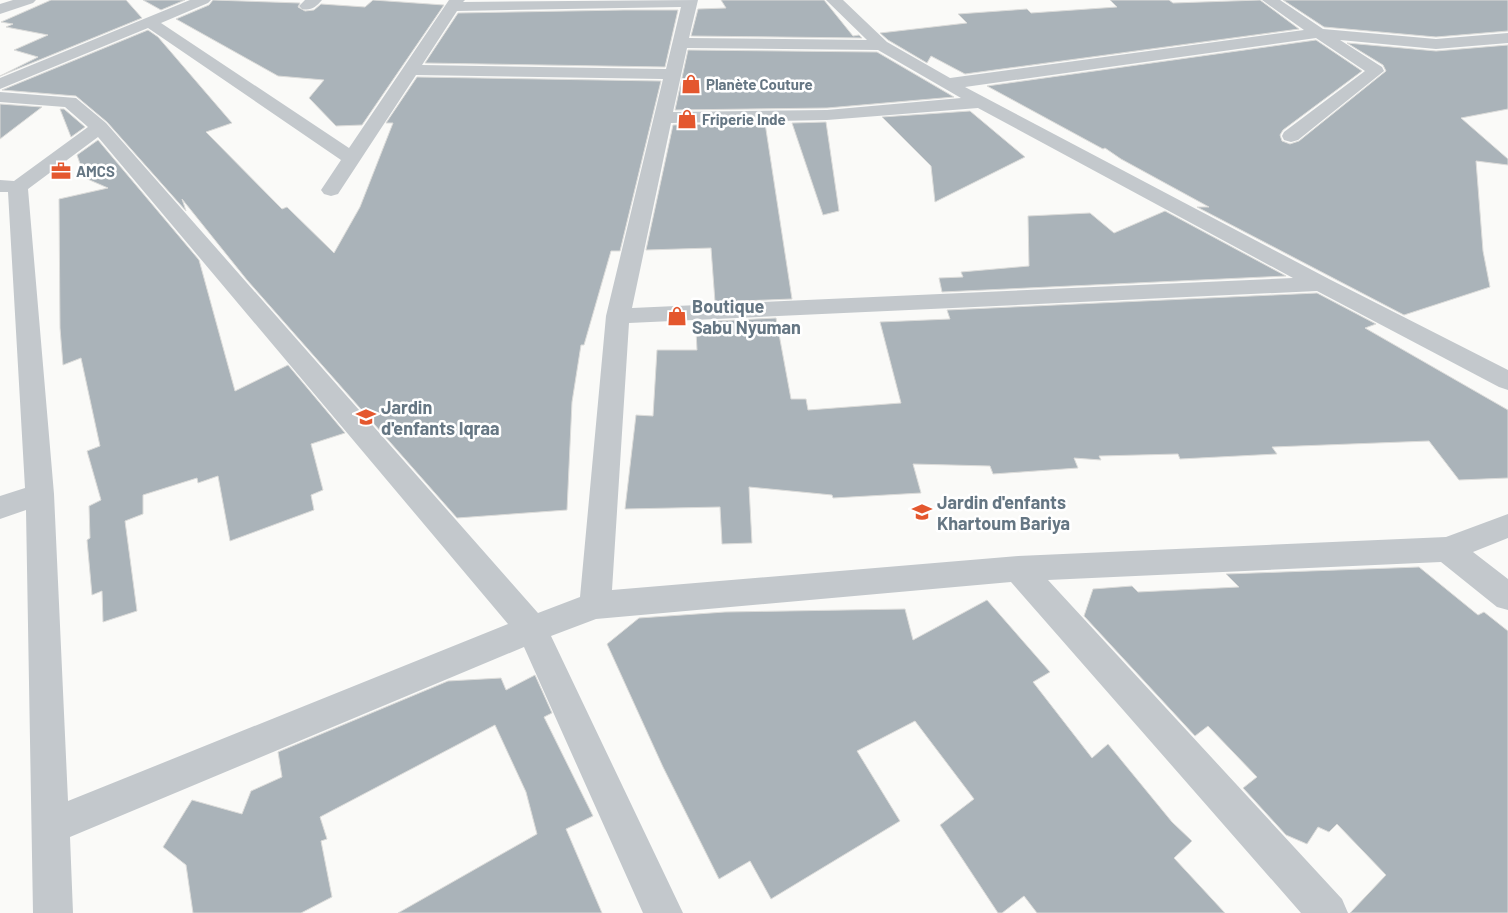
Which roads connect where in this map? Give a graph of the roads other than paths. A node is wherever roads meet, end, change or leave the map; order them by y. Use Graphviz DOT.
graph roads {
  1 [pos="28,0"];
  2 [pos="203,0"];
  3 [pos="837,0"];
  4 [pos="1270,0"];
  5 [pos="689,1"];
  6 [pos="454,4"];
  7 [pos="0,9"];
  8 [pos="151,23"];
  9 [pos="1319,33"];
  10 [pos="1508,38"];
  11 [pos="680,43"];
  12 [pos="881,45"];
  13 [pos="411,70"];
  14 [pos="673,74"];
  15 [pos="0,84"];
  16 [pos="947,84"];
  17 [pos="0,97"];
  18 [pos="981,102"];
  19 [pos="663,118"];
  20 [pos="99,127"];
  21 [pos="1291,136"];
  22 [pos="352,159"];
  23 [pos="9,186"];
  24 [pos="331,190"];
  25 [pos="1321,284"];
  26 [pos="618,316"];
  27 [pos="1508,381"];
  28 [pos="40,494"];
  29 [pos="0,508"];
  30 [pos="1508,526"];
  31 [pos="1447,549"];
  32 [pos="1018,568"];
  33 [pos="1508,597"];
  34 [pos="595,606"];
  35 [pos="532,629"];
  36 [pos="49,827"];
  37 [pos="53,913"];
  38 [pos="663,913"];
  39 [pos="1328,913"];
  1 -- 7 [label="street"];
  2 -- 8 [label="street"];
  3 -- 12 [label="street"];
  4 -- 9 [label="street"];
  5 -- 6 [label="street"];
  5 -- 11 [label="street"];
  6 -- 13 [label="street"];
  8 -- 15 [label="street"];
  8 -- 22 [label="street"];
  9 -- 10 [label="street"];
  9 -- 16 [label="street"];
  9 -- 21 [label="street"];
  11 -- 12 [label="street"];
  11 -- 14 [label="street"];
  12 -- 16 [label="street"];
  13 -- 14 [label="street"];
  13 -- 22 [label="street"];
  14 -- 19 [label="street"];
  16 -- 18 [label="street"];
  17 -- 20 [label="street"];
  18 -- 19 [label="street"];
  18 -- 25 [label="street"];
  19 -- 26 [label="street"];
  20 -- 23 [label="street"];
  20 -- 35 [label="street"];
  22 -- 24 [label="street"];
  23 -- 28 [label="street"];
  25 -- 26 [label="street"];
  25 -- 27 [label="street"];
  26 -- 34 [label="street"];
  28 -- 29 [label="street"];
  28 -- 36 [label="street"];
  30 -- 31 [label="street"];
  31 -- 32 [label="street"];
  31 -- 33 [label="street"];
  32 -- 34 [label="street"];
  32 -- 39 [label="street"];
  34 -- 35 [label="street"];
  35 -- 36 [label="street"];
  35 -- 38 [label="street"];
  36 -- 37 [label="street"];
}
